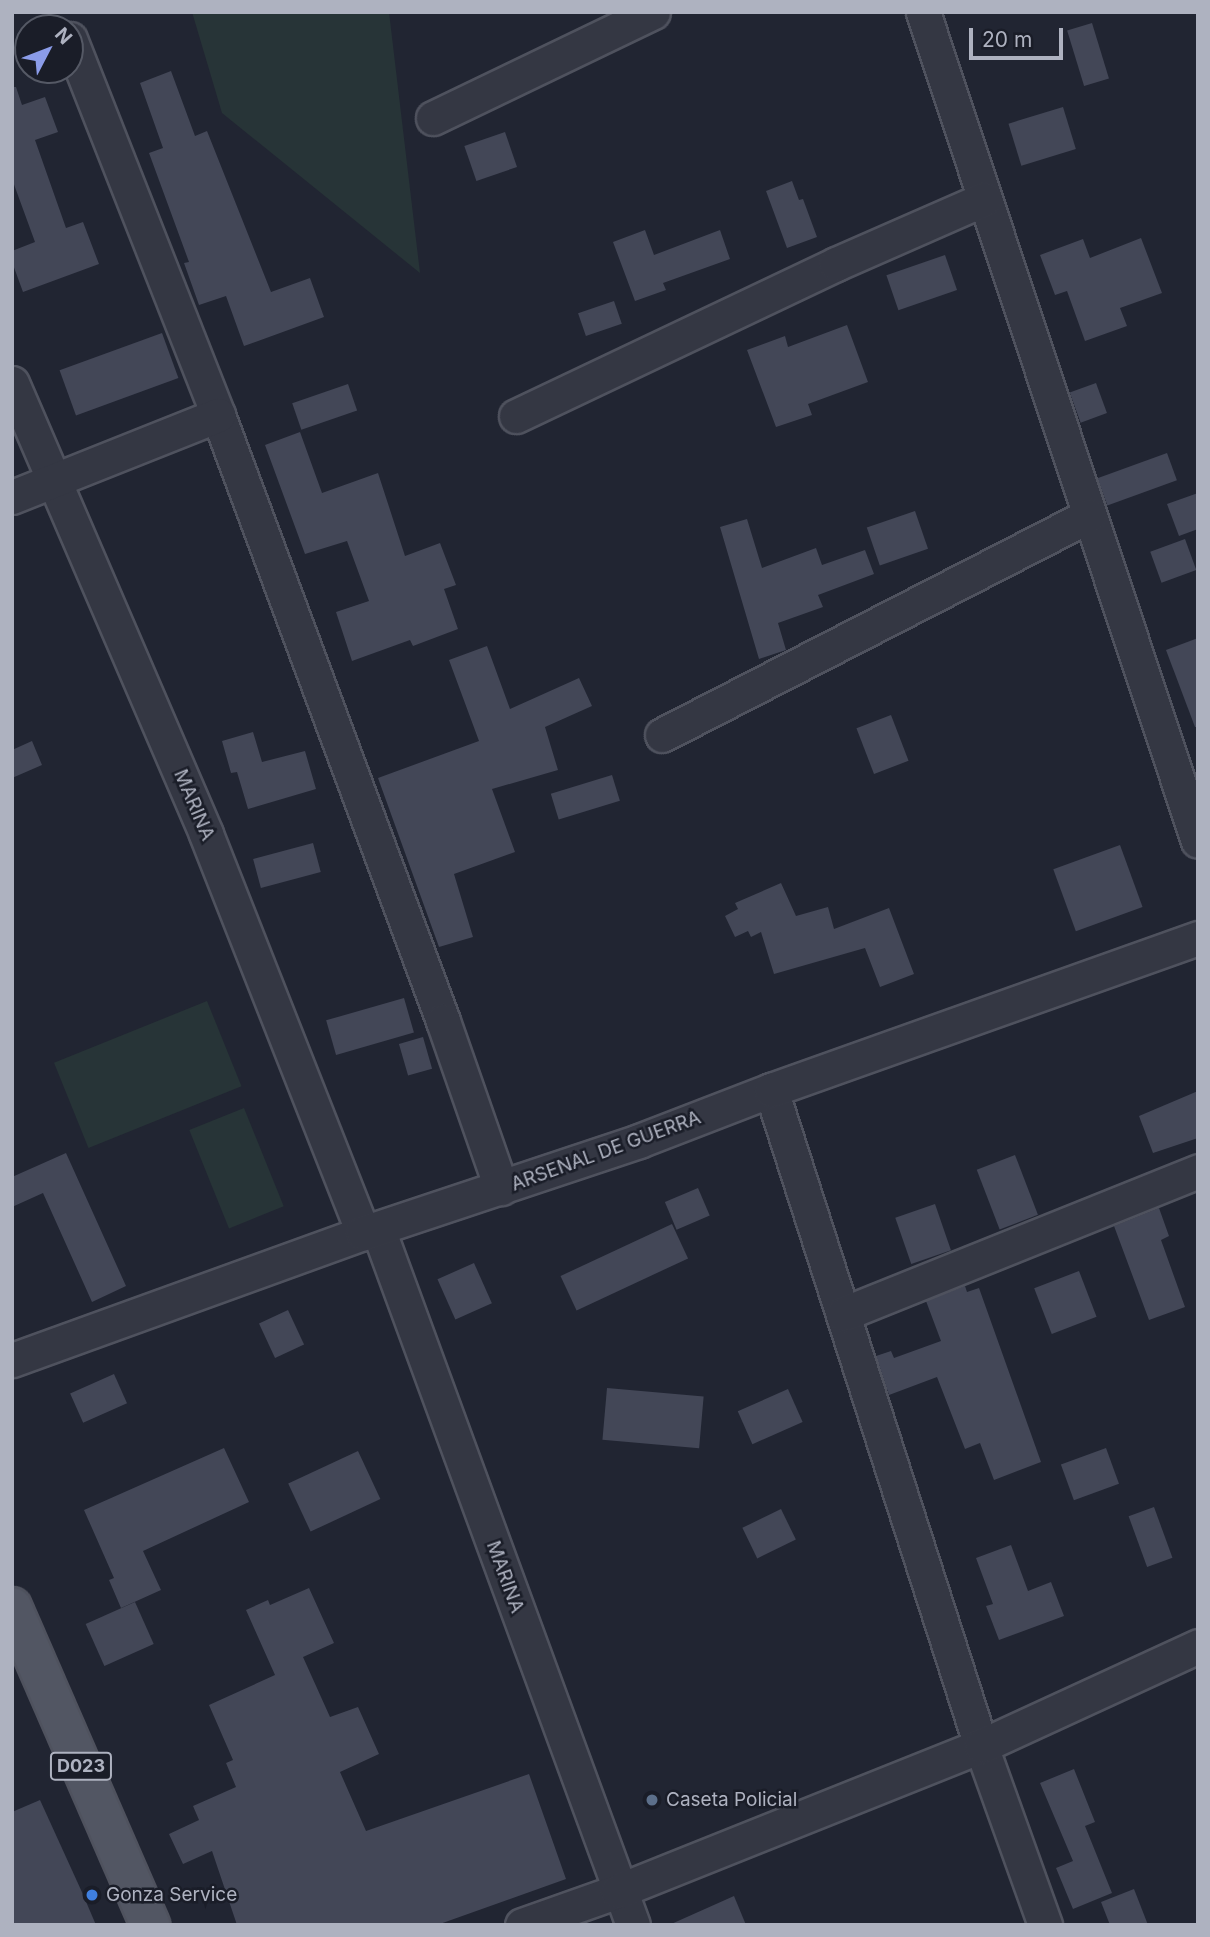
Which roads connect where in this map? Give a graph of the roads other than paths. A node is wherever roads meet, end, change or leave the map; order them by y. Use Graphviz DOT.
graph roads {
  1 [pos="653,12"];
  2 [pos="923,12"];
  3 [pos="84,75"];
  4 [pos="433,118"];
  5 [pos="984,199"];
  6 [pos="12,383"];
  7 [pos="218,415"];
  8 [pos="516,416"];
  9 [pos="54,481"];
  10 [pos="12,497"];
  11 [pos="1089,516"];
  12 [pos="662,734"];
  13 [pos="1198,841"];
  14 [pos="1198,937"];
  15 [pos="771,1090"];
  16 [pos="1198,1171"];
  17 [pos="501,1188"];
  18 [pos="371,1231"];
  19 [pos="843,1314"];
  20 [pos="12,1360"];
  21 [pos="12,1607"];
  22 [pos="1198,1646"];
  23 [pos="981,1746"];
  24 [pos="618,1891"];
  25 [pos="150,1925"];
  26 [pos="522,1925"];
  27 [pos="633,1925"];
  28 [pos="1045,1925"];
  1 -- 4 [label="street"];
  2 -- 5 [label="street"];
  3 -- 7 [label="street"];
  5 -- 8 [label="street"];
  5 -- 11 [label="street"];
  6 -- 9 [label="street, MARINA"];
  7 -- 9 [label="street"];
  7 -- 17 [label="street"];
  9 -- 10 [label="street"];
  9 -- 18 [label="street, MARINA"];
  11 -- 12 [label="street"];
  11 -- 13 [label="street"];
  14 -- 15 [label="street, ARSENAL DE GUERRA"];
  15 -- 17 [label="street, ARSENAL DE GUERRA"];
  15 -- 19 [label="street"];
  16 -- 19 [label="street"];
  17 -- 18 [label="street, ARSENAL DE GUERRA"];
  18 -- 20 [label="street, ARSENAL DE GUERRA"];
  18 -- 24 [label="street, MARINA"];
  19 -- 23 [label="street"];
  21 -- 25 [label="main road, D023"];
  22 -- 23 [label="street"];
  23 -- 24 [label="street"];
  23 -- 28 [label="street"];
  24 -- 26 [label="street"];
  24 -- 27 [label="street, MARINA"];
}
